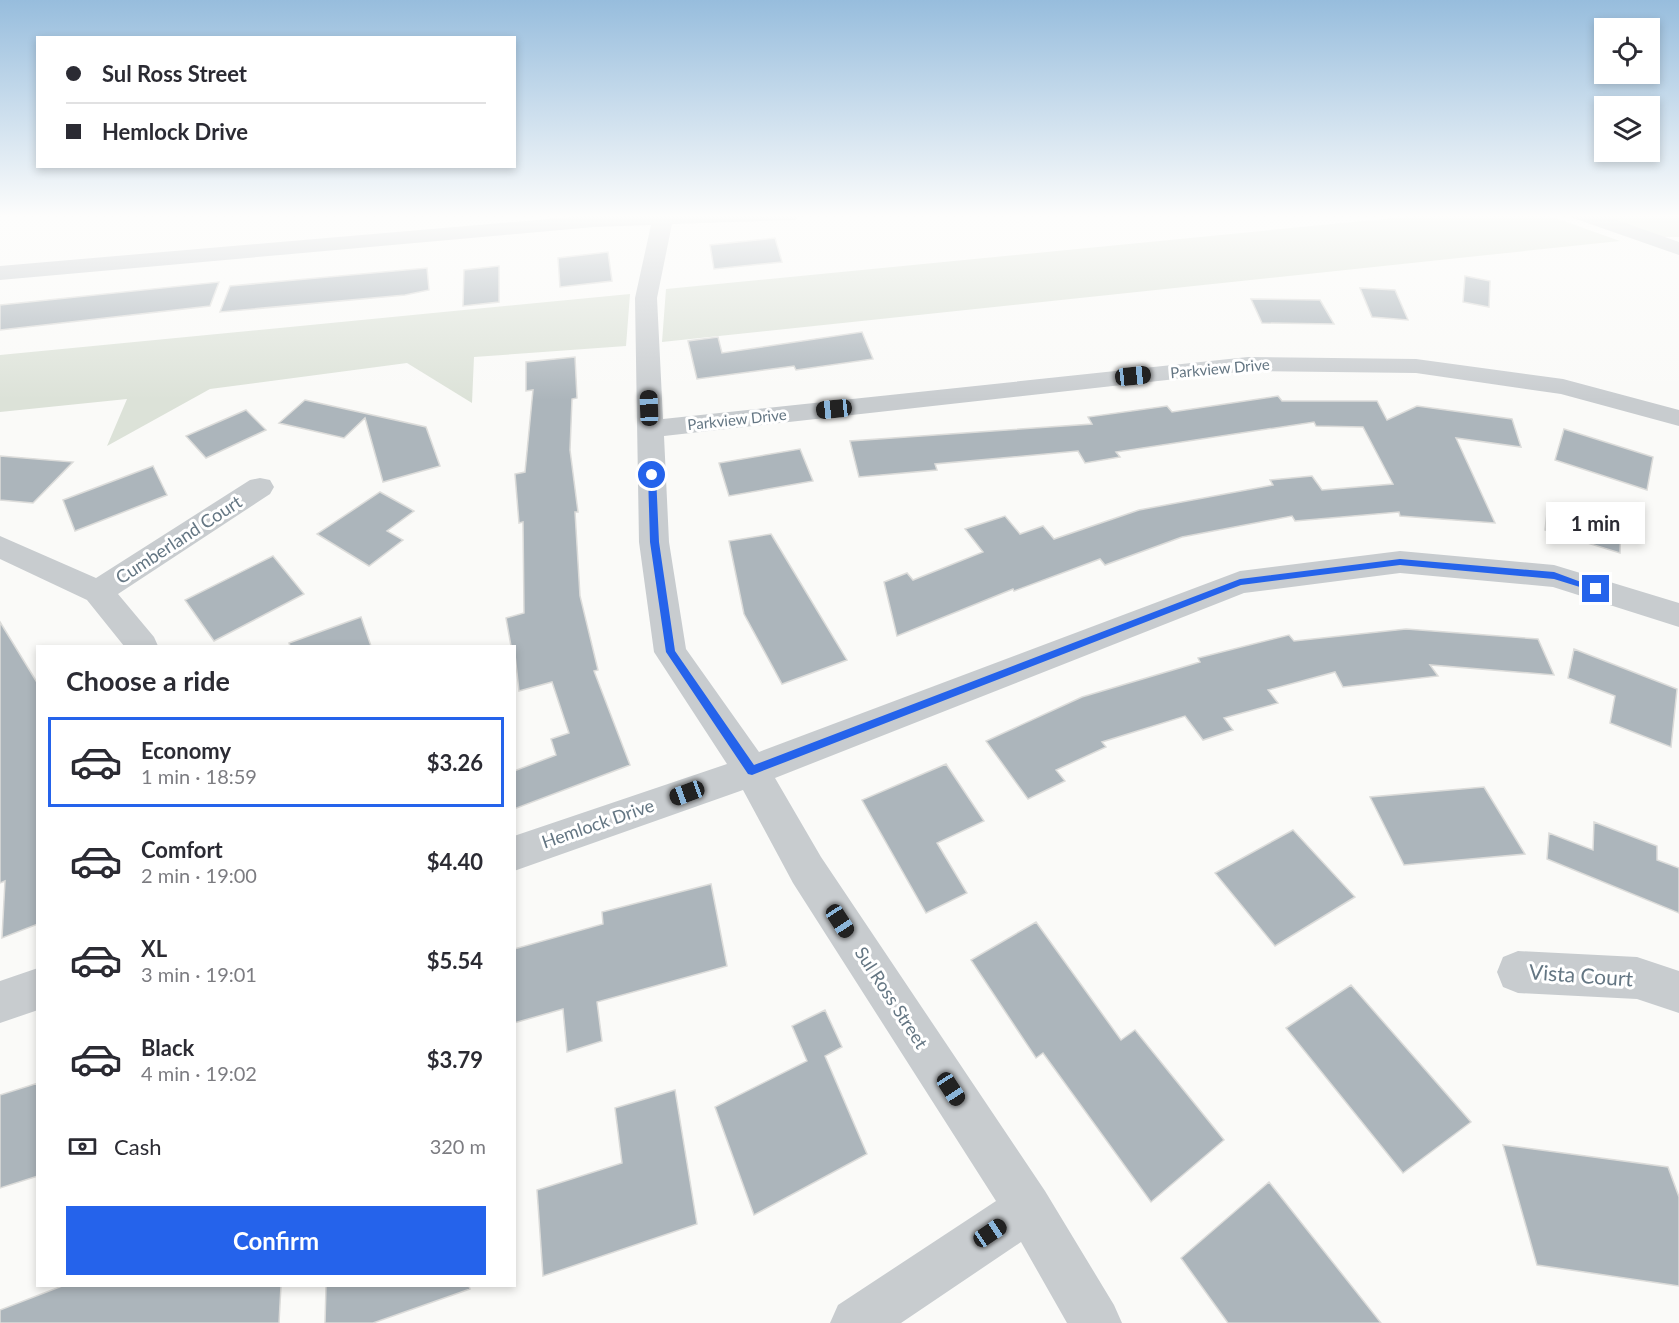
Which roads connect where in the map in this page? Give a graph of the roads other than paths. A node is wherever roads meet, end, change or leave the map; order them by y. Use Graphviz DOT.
graph roads {
  1 [pos="651,276"];
  2 [pos="1679,418"];
  3 [pos="650,429"];
  4 [pos="260,487"];
  5 [pos="0,546"];
  6 [pos="98,592"];
  7 [pos="1679,615"];
  8 [pos="141,645"];
  9 [pos="752,771"];
  10 [pos="516,853"];
  11 [pos="1518,972"];
  12 [pos="36,990"];
  13 [pos="1679,992"];
  14 [pos="0,1002"];
  15 [pos="1028,1208"];
  16 [pos="856,1323"];
  17 [pos="1096,1323"];
  1 -- 3 [label="street, Sul Ross Street"];
  2 -- 3 [label="street, Parkview Drive"];
  3 -- 9 [label="street, Sul Ross Street"];
  4 -- 6 [label="street, Cumberland Court"];
  5 -- 6 [label="street"];
  6 -- 8 [label="street"];
  7 -- 9 [label="street, Hemlock Drive"];
  9 -- 10 [label="street, Hemlock Drive"];
  9 -- 15 [label="street, Sul Ross Street"];
  11 -- 13 [label="street, Vista Court"];
  12 -- 14 [label="street"];
  15 -- 16 [label="street"];
  15 -- 17 [label="street, Sul Ross Street"];
}
